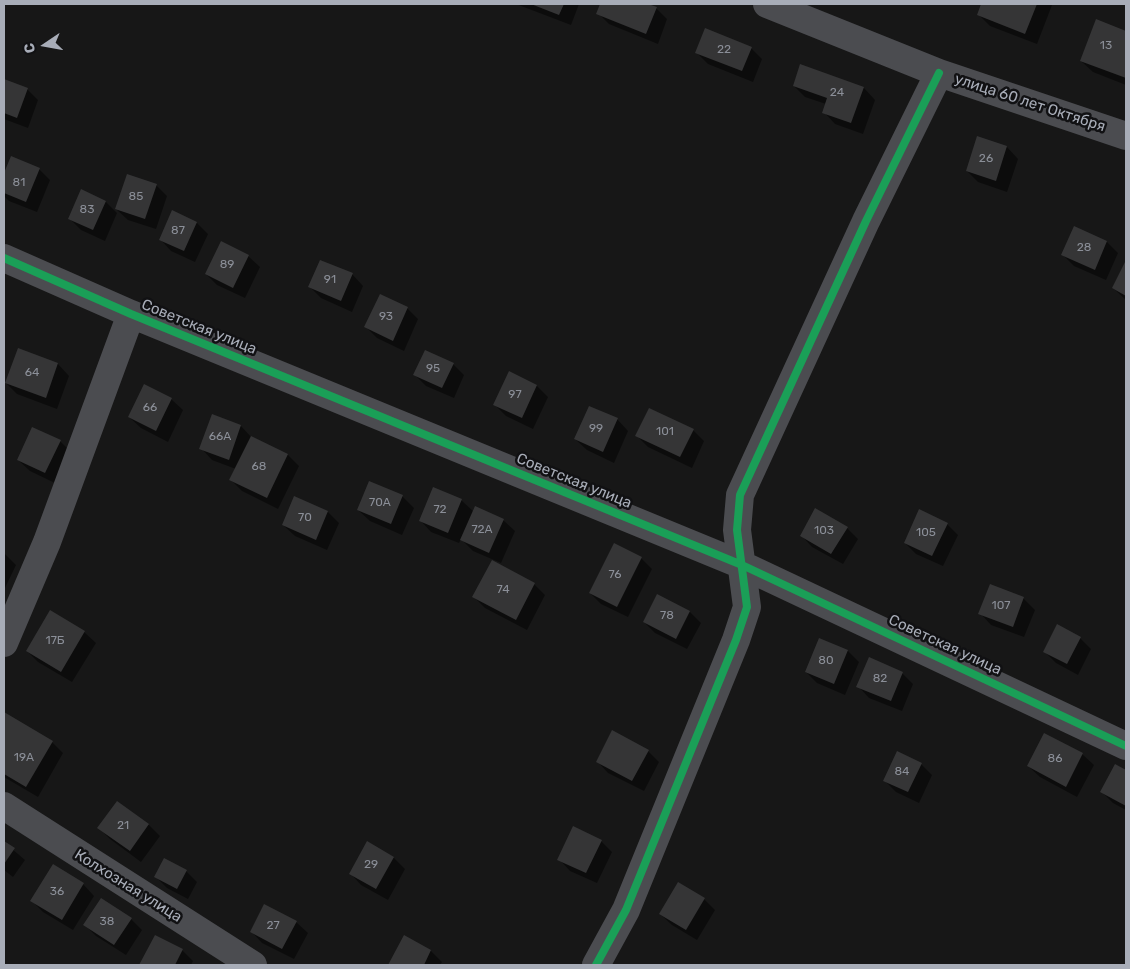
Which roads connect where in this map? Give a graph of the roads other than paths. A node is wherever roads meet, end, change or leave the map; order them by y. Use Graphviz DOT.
graph roads {
  1 [pos="767,4"];
  2 [pos="939,73"];
  3 [pos="1126,136"];
  4 [pos="4,258"];
  5 [pos="131,314"];
  6 [pos="742,565"];
  7 [pos="4,642"];
  8 [pos="1126,746"];
  9 [pos="4,806"];
  10 [pos="253,965"];
  11 [pos="596,965"];
  1 -- 2 [label="street, улица 60 лет Октября"];
  2 -- 3 [label="street, улица 60 лет Октября"];
  2 -- 6 [label="street"];
  4 -- 5 [label="street, Советская улица"];
  5 -- 6 [label="street, Советская улица"];
  5 -- 7 [label="street"];
  6 -- 8 [label="street, Советская улица"];
  6 -- 11 [label="street"];
  9 -- 10 [label="street, Колхозная улица"];
}
